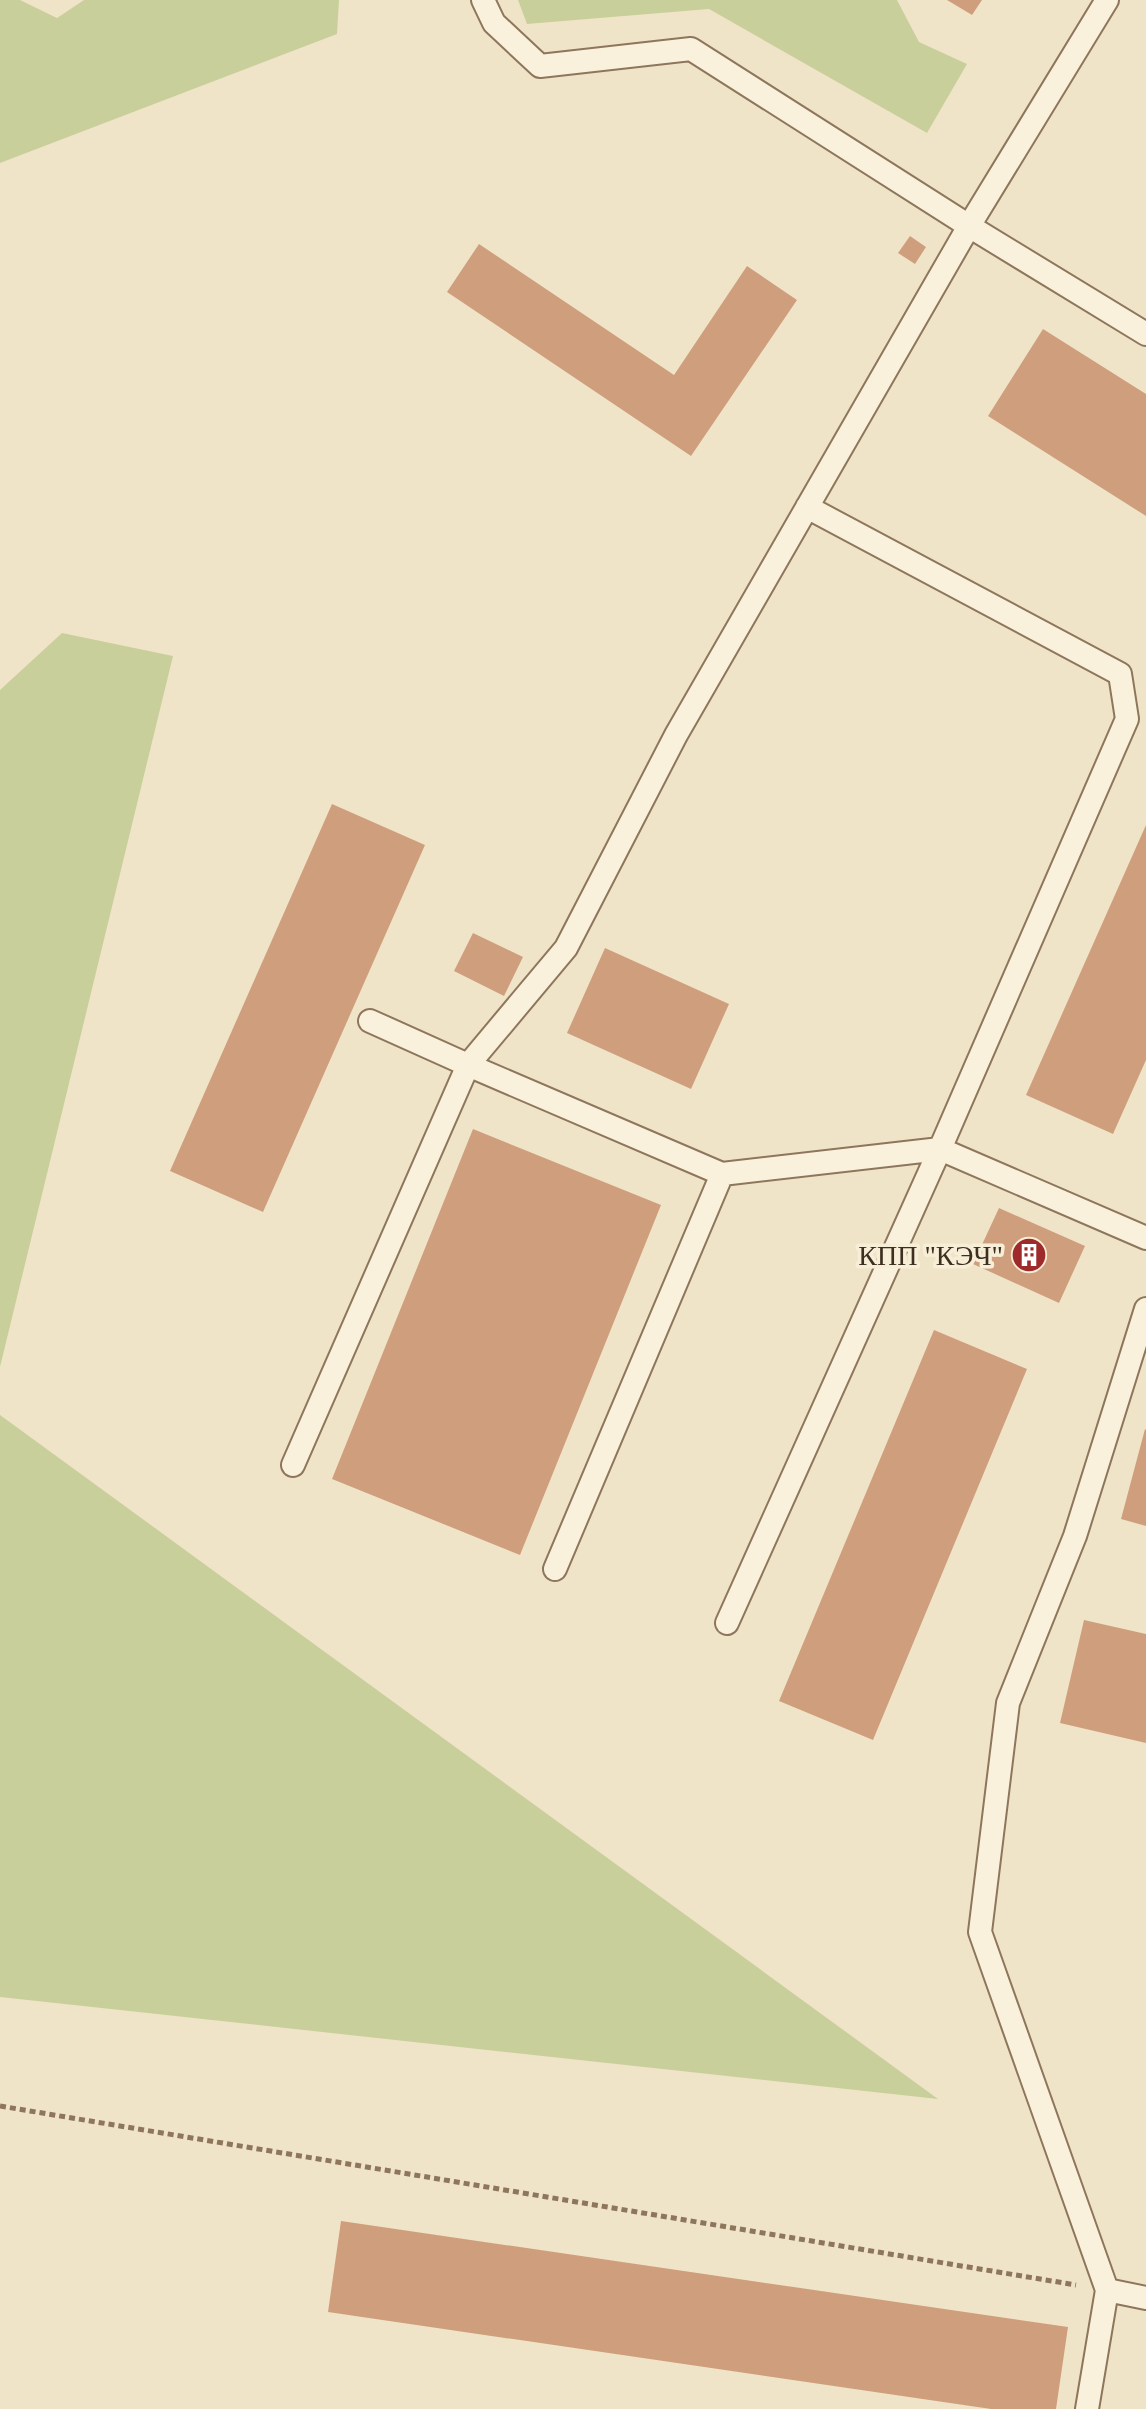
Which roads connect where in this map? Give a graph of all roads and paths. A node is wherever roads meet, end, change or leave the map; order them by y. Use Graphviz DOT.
graph roads {
  1 [pos="483,0"];
  2 [pos="1107,0"];
  3 [pos="969,226"];
  4 [pos="1146,334"];
  5 [pos="807,507"];
  6 [pos="370,1021"];
  7 [pos="468,1065"];
  8 [pos="940,1149"];
  9 [pos="722,1174"];
  10 [pos="1146,1238"];
  11 [pos="1146,1309"];
  12 [pos="293,1465"];
  13 [pos="555,1569"];
  14 [pos="727,1623"];
  15 [pos="0,2106"];
  16 [pos="1107,2290"];
  17 [pos="1146,2298"];
  18 [pos="1087,2409"];
  1 -- 3 [label="lane"];
  2 -- 3 [label="lane"];
  3 -- 4 [label="lane"];
  3 -- 5 [label="lane"];
  5 -- 7 [label="lane"];
  5 -- 8 [label="lane"];
  6 -- 7 [label="lane"];
  7 -- 9 [label="lane"];
  7 -- 12 [label="lane"];
  8 -- 9 [label="lane"];
  8 -- 10 [label="lane"];
  8 -- 14 [label="lane"];
  9 -- 13 [label="lane"];
  11 -- 16 [label="lane"];
  15 -- 16 [label="path"];
  16 -- 17 [label="lane"];
  16 -- 18 [label="lane"];
}
